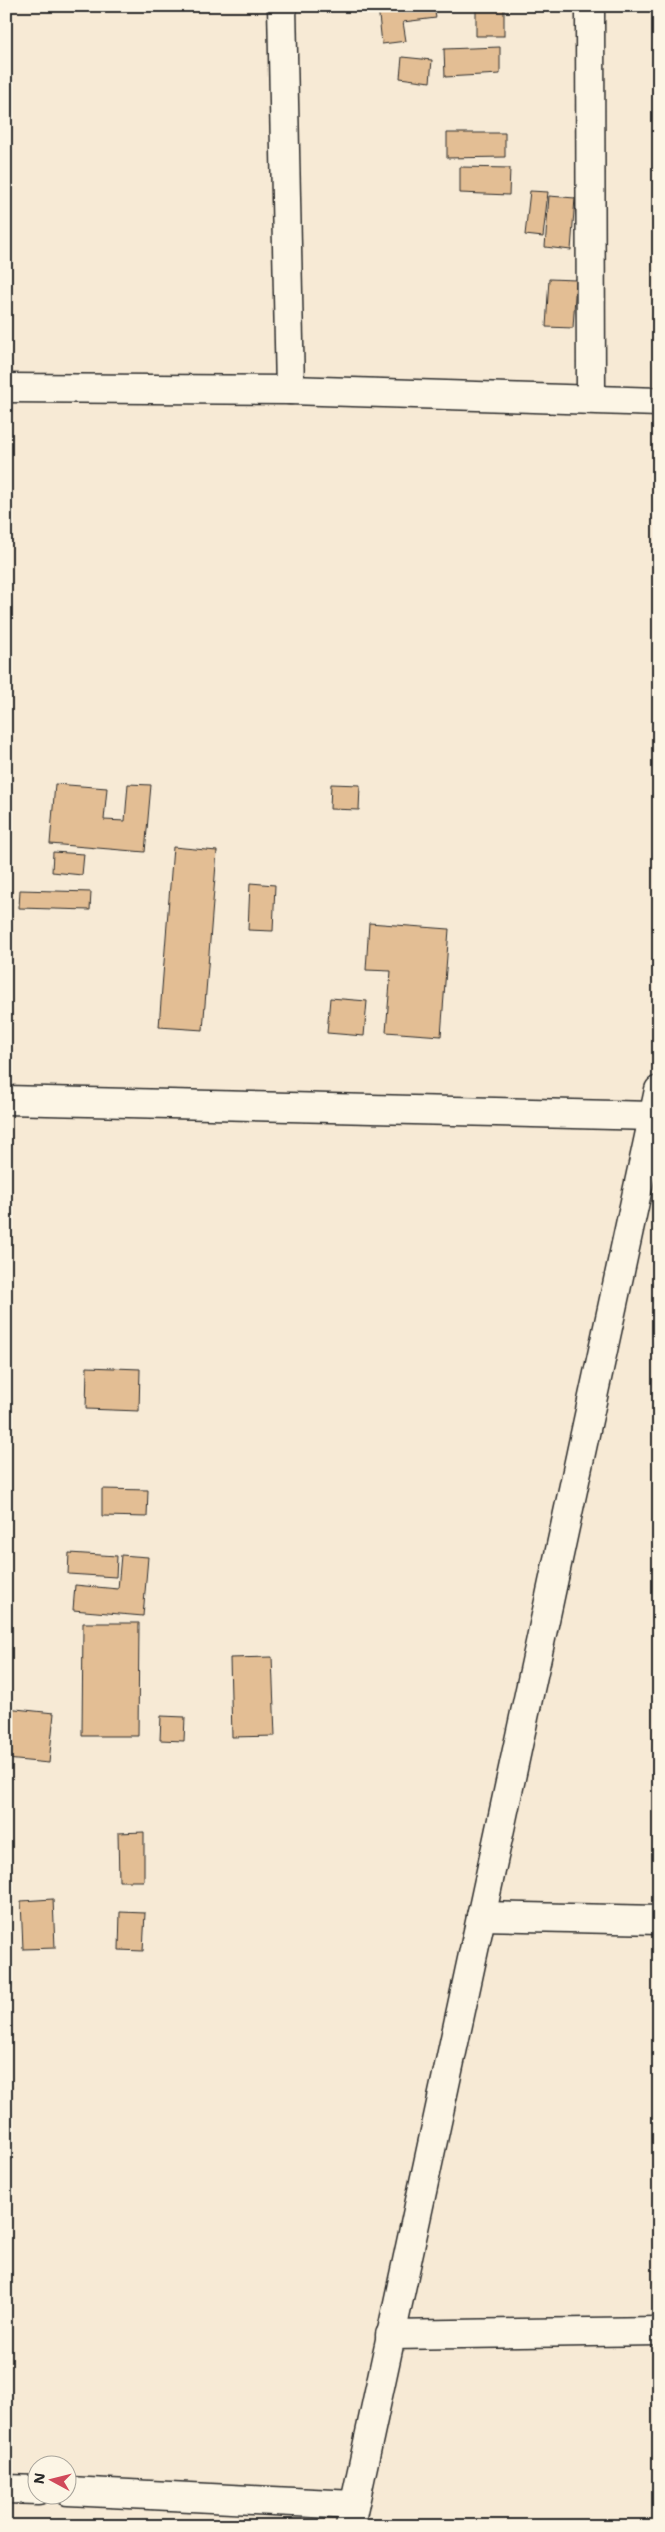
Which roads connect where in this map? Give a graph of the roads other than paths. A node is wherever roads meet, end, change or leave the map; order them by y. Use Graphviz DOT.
graph roads {
  1 [pos="282,6"];
  2 [pos="590,6"];
  3 [pos="6,388"];
  4 [pos="290,390"];
  5 [pos="592,398"];
  6 [pos="659,402"];
  7 [pos="659,1090"];
  8 [pos="6,1100"];
  9 [pos="653,1116"];
  10 [pos="481,1916"];
  11 [pos="659,1920"];
  12 [pos="659,2331"];
  13 [pos="390,2335"];
  14 [pos="6,2488"];
  15 [pos="28,2489"];
  16 [pos="78,2493"];
  17 [pos="352,2515"];
  1 -- 4 [label="street"];
  2 -- 5 [label="street"];
  3 -- 4 [label="street"];
  4 -- 5 [label="street"];
  5 -- 6 [label="street"];
  7 -- 9 [label="street"];
  8 -- 9 [label="street"];
  9 -- 10 [label="street"];
  10 -- 11 [label="street"];
  10 -- 13 [label="street"];
  12 -- 13 [label="street"];
  13 -- 17 [label="street"];
  14 -- 15 [label="street"];
  16 -- 17 [label="street"];
}
